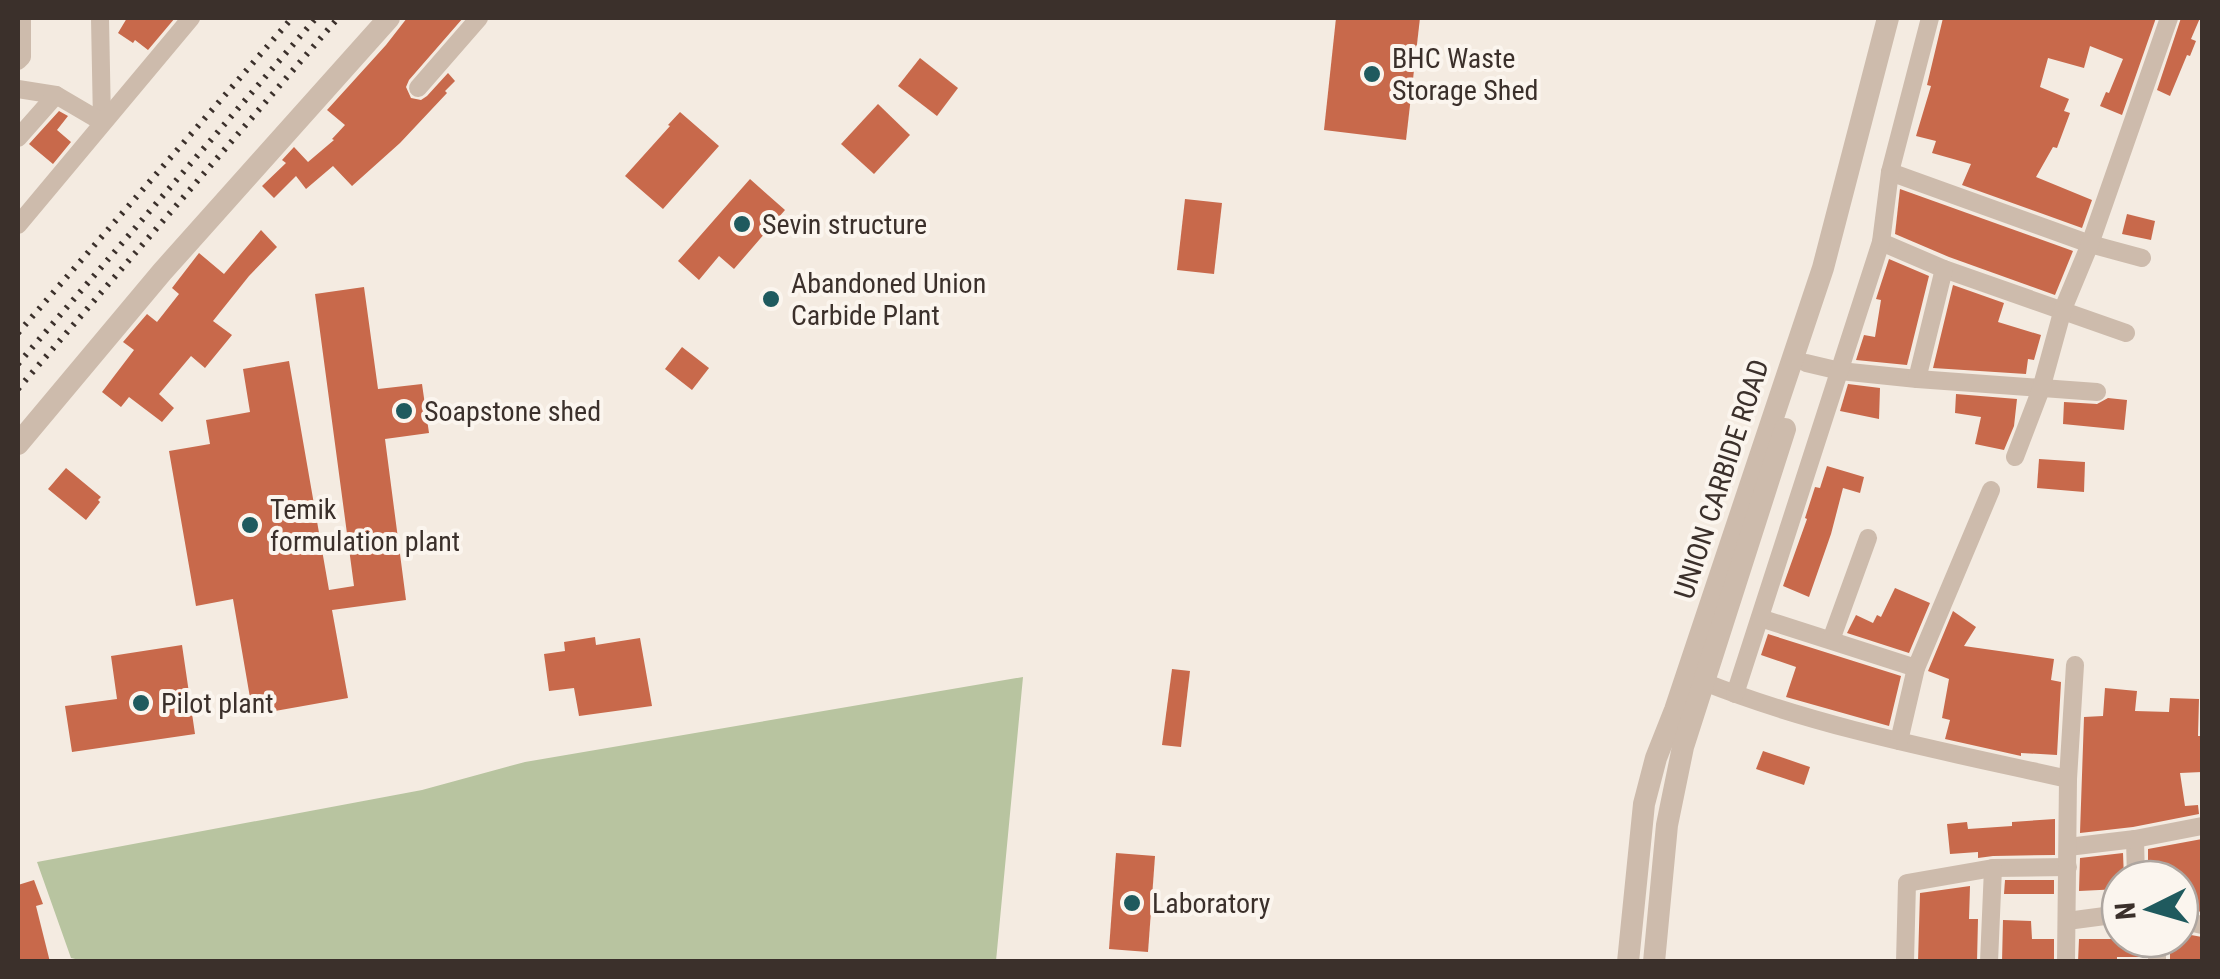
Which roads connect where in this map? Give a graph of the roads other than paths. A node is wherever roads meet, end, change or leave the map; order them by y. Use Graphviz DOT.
graph roads {
  1 [pos="22,18"];
  2 [pos="100,18"];
  3 [pos="191,18"];
  4 [pos="390,18"];
  5 [pos="478,18"];
  6 [pos="1888,18"];
  7 [pos="1904,18"];
  8 [pos="1930,18"];
  9 [pos="2169,18"];
  10 [pos="20,36"];
  11 [pos="18,62"];
  12 [pos="418,88"];
  13 [pos="18,89"];
  14 [pos="56,95"];
  15 [pos="102,122"];
  16 [pos="18,138"];
  17 [pos="1890,172"];
  18 [pos="18,225"];
  19 [pos="1880,242"];
  20 [pos="2090,244"];
  21 [pos="2142,258"];
  22 [pos="1944,269"];
  23 [pos="2063,310"];
  24 [pos="2126,333"];
  25 [pos="1806,363"];
  26 [pos="1840,371"];
  27 [pos="1917,379"];
  28 [pos="2041,388"];
  29 [pos="2097,392"];
  30 [pos="18,444"];
  31 [pos="2015,457"];
  32 [pos="1992,490"];
  33 [pos="1868,538"];
  34 [pos="1760,618"];
  35 [pos="1831,640"];
  36 [pos="2075,665"];
  37 [pos="1916,668"];
  38 [pos="1704,682"];
  39 [pos="1735,694"];
  40 [pos="1899,742"];
  41 [pos="2068,779"];
  42 [pos="2202,826"];
  43 [pos="2134,839"];
  44 [pos="2068,847"];
  45 [pos="2135,859"];
  46 [pos="2068,867"];
  47 [pos="1993,868"];
  48 [pos="2100,917"];
  49 [pos="2067,921"];
  50 [pos="1628,962"];
  51 [pos="1654,962"];
  52 [pos="1906,962"];
  53 [pos="1989,962"];
  54 [pos="2066,962"];
  1 -- 10 [label="street"];
  2 -- 15 [label="street"];
  3 -- 15 [label="street"];
  4 -- 30 [label="street"];
  5 -- 12 [label="street"];
  6 -- 50 [label="street, UNION CARBIDE ROAD"];
  7 -- 25 [label="street, UNION CARBIDE ROAD"];
  8 -- 17 [label="street"];
  9 -- 20 [label="street"];
  10 -- 11 [label="street"];
  13 -- 14 [label="street"];
  14 -- 15 [label="street"];
  14 -- 16 [label="street"];
  15 -- 18 [label="street"];
  17 -- 19 [label="street"];
  17 -- 20 [label="street"];
  19 -- 22 [label="street"];
  19 -- 26 [label="street"];
  20 -- 21 [label="street"];
  20 -- 23 [label="street"];
  22 -- 23 [label="street"];
  22 -- 27 [label="street"];
  23 -- 24 [label="street"];
  23 -- 28 [label="street"];
  25 -- 26 [label="street"];
  25 -- 38 [label="street, UNION CARBIDE ROAD"];
  26 -- 27 [label="street"];
  26 -- 34 [label="street"];
  27 -- 28 [label="street"];
  28 -- 29 [label="street"];
  28 -- 31 [label="street"];
  32 -- 37 [label="street"];
  33 -- 35 [label="street"];
  34 -- 35 [label="street"];
  34 -- 39 [label="street"];
  35 -- 37 [label="street"];
  36 -- 41 [label="street"];
  37 -- 40 [label="street"];
  38 -- 39 [label="street"];
  38 -- 51 [label="street, UNION CARBIDE ROAD"];
  39 -- 40 [label="street"];
  40 -- 41 [label="street"];
  41 -- 44 [label="street"];
  42 -- 43 [label="street"];
  43 -- 44 [label="street"];
  43 -- 45 [label="street"];
  44 -- 46 [label="street"];
  46 -- 47 [label="street"];
  46 -- 49 [label="street"];
  47 -- 52 [label="street"];
  47 -- 53 [label="street"];
  48 -- 49 [label="street"];
  49 -- 54 [label="street"];
}
